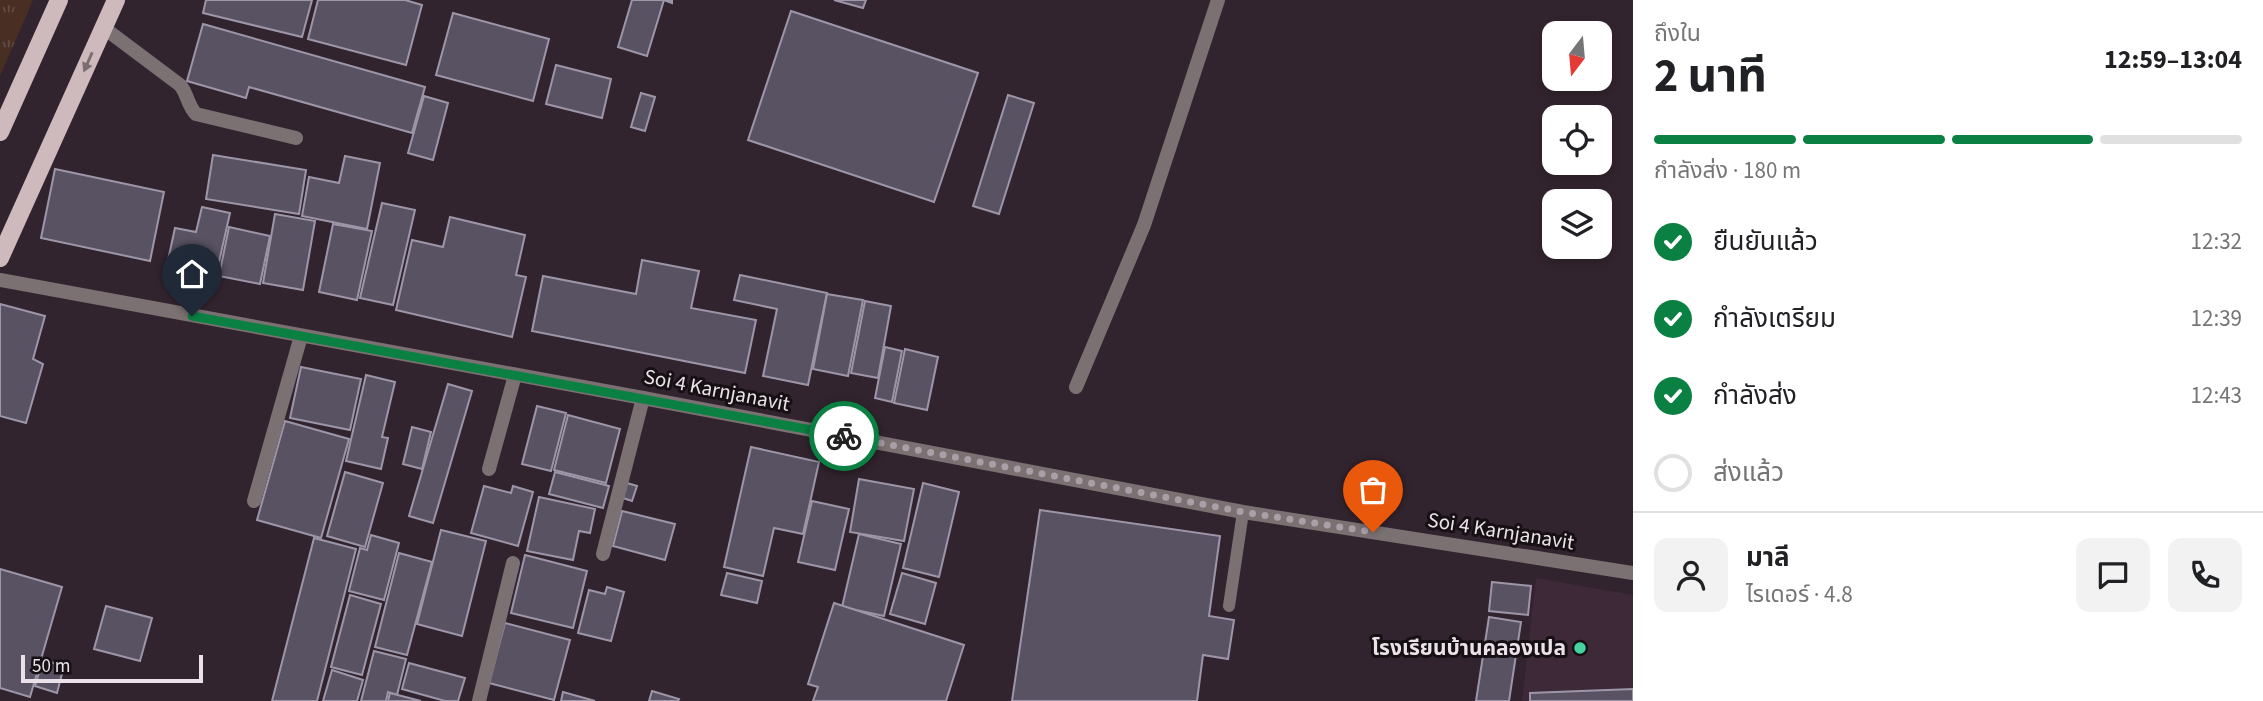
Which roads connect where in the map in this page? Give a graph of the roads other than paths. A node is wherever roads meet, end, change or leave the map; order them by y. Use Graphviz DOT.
graph roads {
  1 [pos="59,0"];
  2 [pos="116,0"];
  3 [pos="1218,0"];
  4 [pos="104,28"];
  5 [pos="0,132"];
  6 [pos="296,138"];
  7 [pos="0,258"];
  8 [pos="0,280"];
  9 [pos="301,336"];
  10 [pos="515,375"];
  11 [pos="1076,387"];
  12 [pos="643,398"];
  13 [pos="489,469"];
  14 [pos="254,501"];
  15 [pos="1243,512"];
  16 [pos="603,554"];
  17 [pos="513,563"];
  18 [pos="1633,573"];
  19 [pos="1229,606"];
  20 [pos="479,701"];
  1 -- 5 [label="main road"];
  2 -- 4 [label="main road"];
  3 -- 11 [label="street"];
  4 -- 6 [label="street"];
  4 -- 7 [label="main road, one-way"];
  8 -- 9 [label="street, Soi 4 Karnjanavit"];
  9 -- 10 [label="street, Soi 4 Karnjanavit"];
  9 -- 14 [label="street"];
  10 -- 12 [label="street, Soi 4 Karnjanavit"];
  10 -- 13 [label="street"];
  12 -- 15 [label="street, Soi 4 Karnjanavit"];
  12 -- 16 [label="street"];
  15 -- 18 [label="street, Soi 4 Karnjanavit"];
  15 -- 19 [label="lane"];
  17 -- 20 [label="street"];
}
